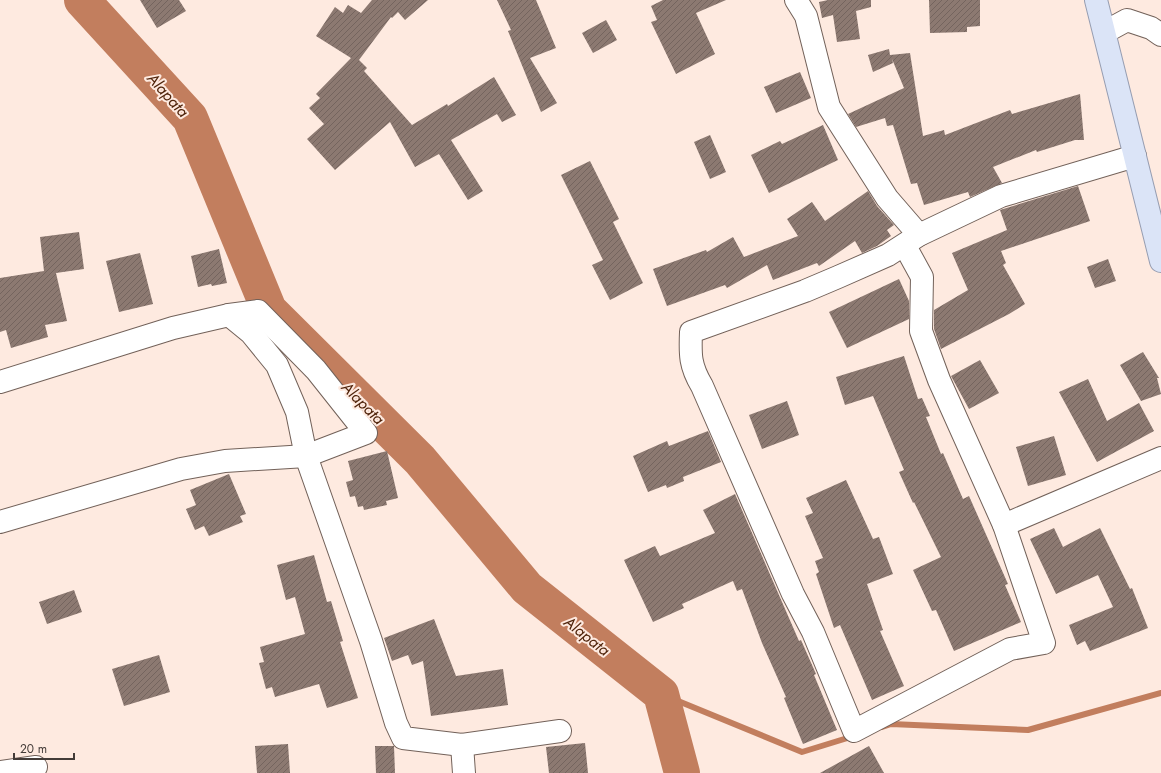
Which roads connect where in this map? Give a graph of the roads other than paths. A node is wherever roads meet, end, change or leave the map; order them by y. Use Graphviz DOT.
graph roads {
  1 [pos="796,0"];
  2 [pos="1096,0"];
  3 [pos="1104,32"];
  4 [pos="1161,35"];
  5 [pos="1135,156"];
  6 [pos="912,240"];
  7 [pos="1161,261"];
  8 [pos="229,315"];
  9 [pos="0,382"];
  10 [pos="306,456"];
  11 [pos="1161,458"];
  12 [pos="0,522"];
  13 [pos="1004,525"];
  14 [pos="560,731"];
  15 [pos="462,745"];
  16 [pos="36,767"];
  17 [pos="0,772"];
  18 [pos="464,773"];
  1 -- 6 [label="street"];
  2 -- 3 [label="main road"];
  3 -- 4 [label="street"];
  3 -- 5 [label="main road"];
  5 -- 6 [label="street"];
  5 -- 7 [label="main road"];
  6 -- 13 [label="street"];
  6 -- 13 [label="street"];
  8 -- 9 [label="street"];
  8 -- 10 [label="street"];
  8 -- 10 [label="street"];
  10 -- 12 [label="street"];
  10 -- 15 [label="street"];
  11 -- 13 [label="street"];
  14 -- 15 [label="street"];
  15 -- 18 [label="street"];
  16 -- 17 [label="street"];
}
